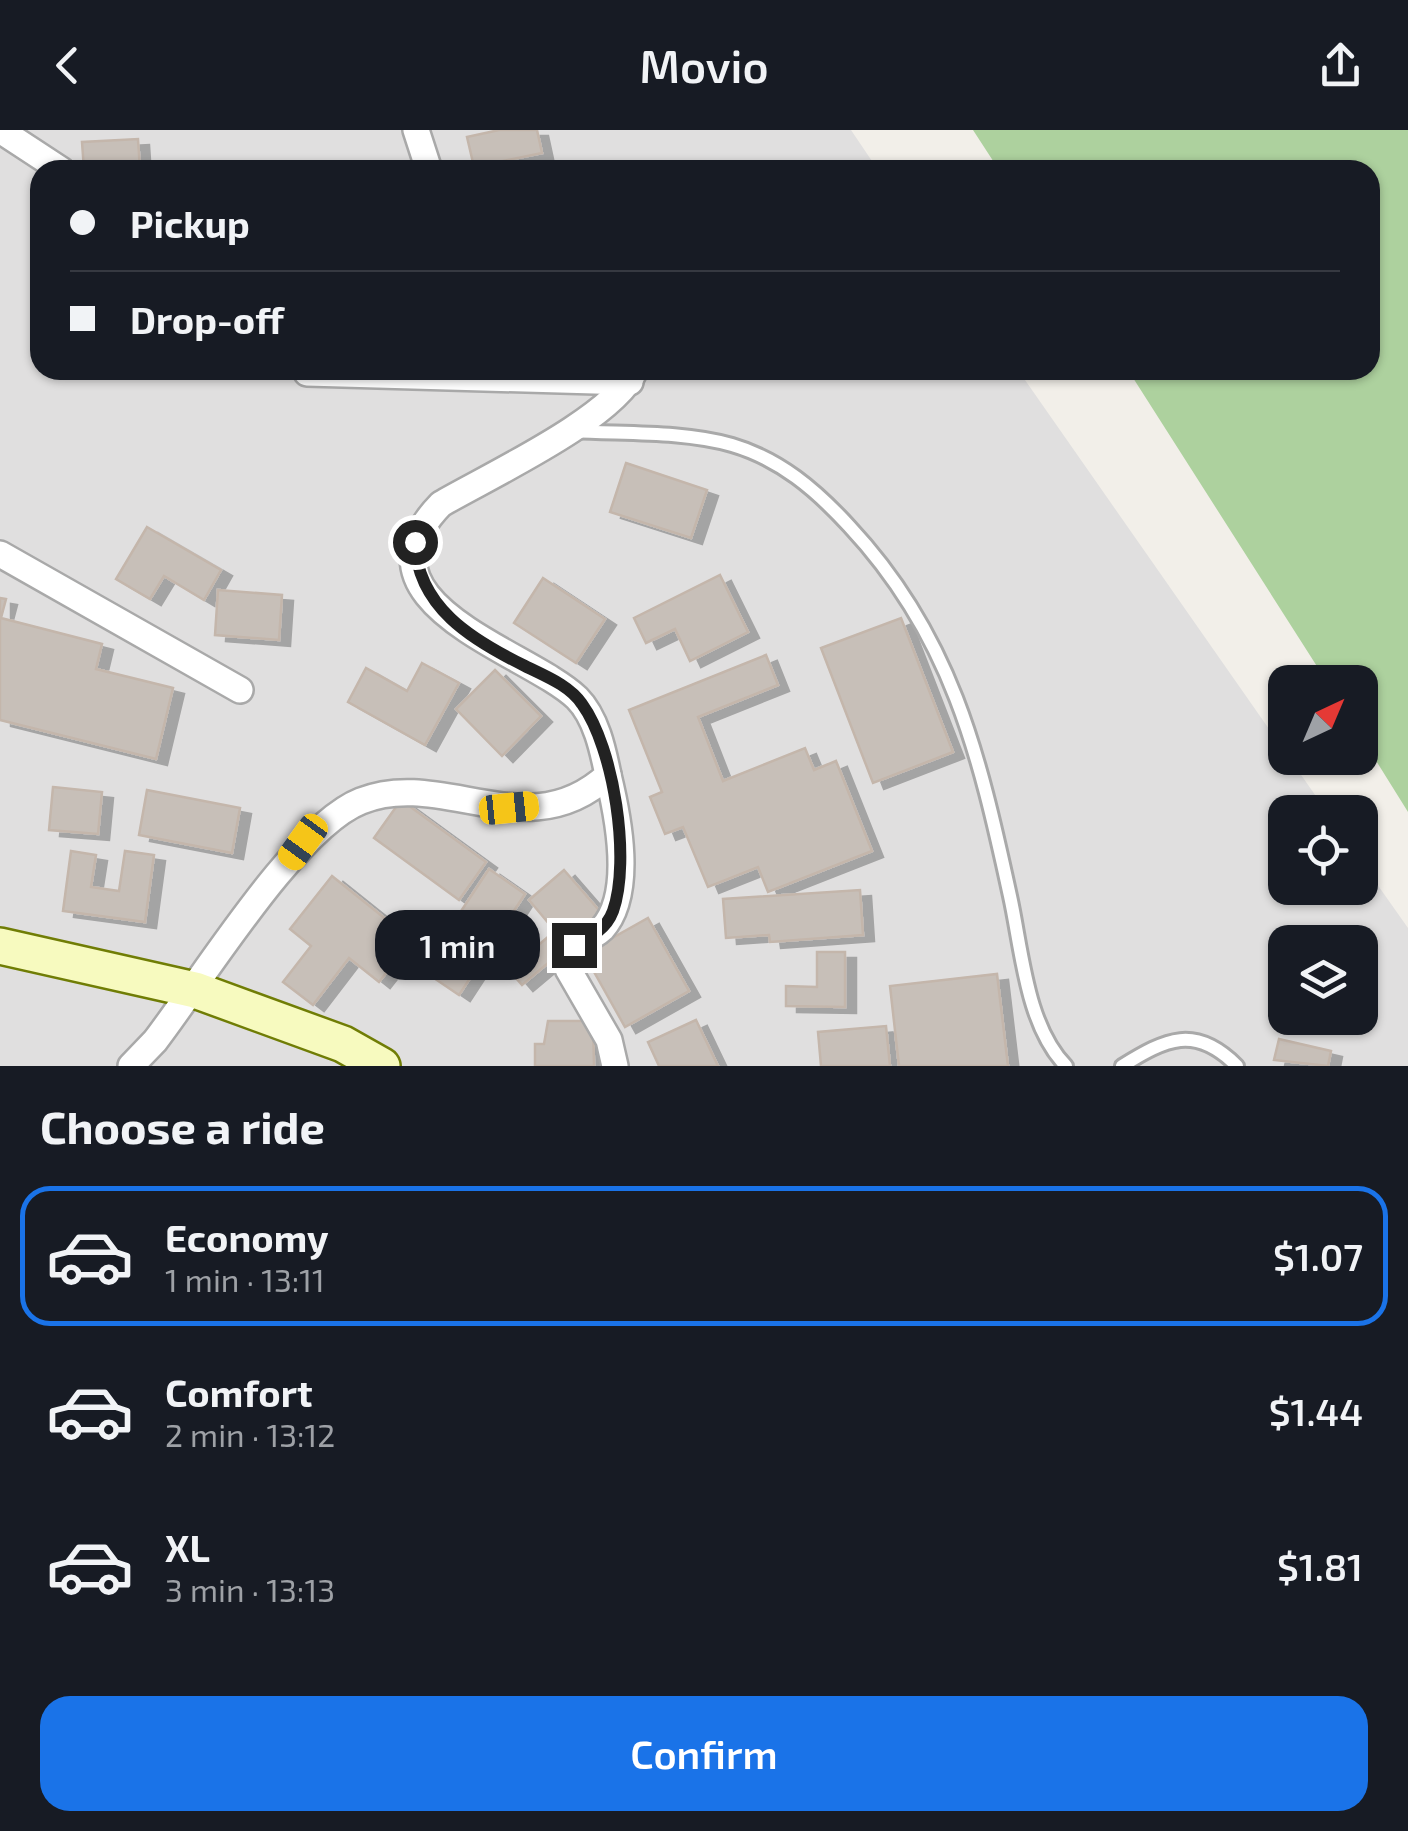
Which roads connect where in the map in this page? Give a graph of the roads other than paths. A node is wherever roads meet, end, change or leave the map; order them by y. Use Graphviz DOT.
graph roads {
  1 [pos="0,130"];
  2 [pos="416,130"];
  3 [pos="46,160"];
  4 [pos="426,160"];
  5 [pos="628,380"];
  6 [pos="566,431"];
  7 [pos="0,554"];
  8 [pos="240,690"];
  9 [pos="608,776"];
  10 [pos="0,946"];
  11 [pos="194,990"];
  12 [pos="132,1066"];
  13 [pos="382,1066"];
  14 [pos="614,1066"];
  15 [pos="1066,1066"];
  16 [pos="1122,1066"];
  17 [pos="1236,1066"];
  1 -- 3 [label="street"];
  2 -- 4 [label="street"];
  5 -- 6 [label="street"];
  6 -- 9 [label="street"];
  6 -- 15 [label="lane"];
  7 -- 8 [label="street"];
  9 -- 11 [label="street"];
  9 -- 14 [label="street"];
  10 -- 11 [label="main road"];
  11 -- 12 [label="street"];
  11 -- 13 [label="main road"];
  16 -- 17 [label="lane"];
}
